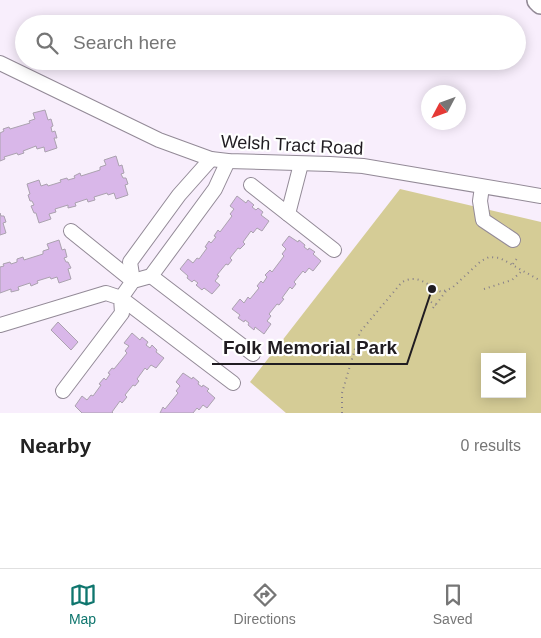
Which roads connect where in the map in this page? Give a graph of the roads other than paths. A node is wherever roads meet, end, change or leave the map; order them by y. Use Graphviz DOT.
graph roads {
  1 [pos="538,0"];
  2 [pos="541,3"];
  3 [pos="0,63"];
  4 [pos="211,159"];
  5 [pos="228,161"];
  6 [pos="301,164"];
  7 [pos="251,185"];
  8 [pos="482,187"];
  9 [pos="541,196"];
  10 [pos="288,214"];
  11 [pos="71,231"];
  12 [pos="513,240"];
  13 [pos="334,250"];
  14 [pos="151,276"];
  15 [pos="133,281"];
  16 [pos="121,298"];
  17 [pos="0,324"];
  18 [pos="253,354"];
  19 [pos="233,383"];
  20 [pos="62,391"];
  1 -- 2 [label="highway"];
  3 -- 4 [label="street, Welsh Tract Road"];
  4 -- 5 [label="street, Welsh Tract Road"];
  4 -- 15 [label="street"];
  5 -- 6 [label="street, Welsh Tract Road"];
  5 -- 14 [label="street"];
  6 -- 8 [label="street, Welsh Tract Road"];
  6 -- 10 [label="street"];
  7 -- 10 [label="street"];
  8 -- 9 [label="street, Welsh Tract Road"];
  8 -- 12 [label="street"];
  10 -- 13 [label="street"];
  11 -- 15 [label="street"];
  14 -- 15 [label="street"];
  14 -- 18 [label="street"];
  15 -- 16 [label="street"];
  16 -- 17 [label="street"];
  16 -- 19 [label="street"];
  16 -- 20 [label="street"];
}
